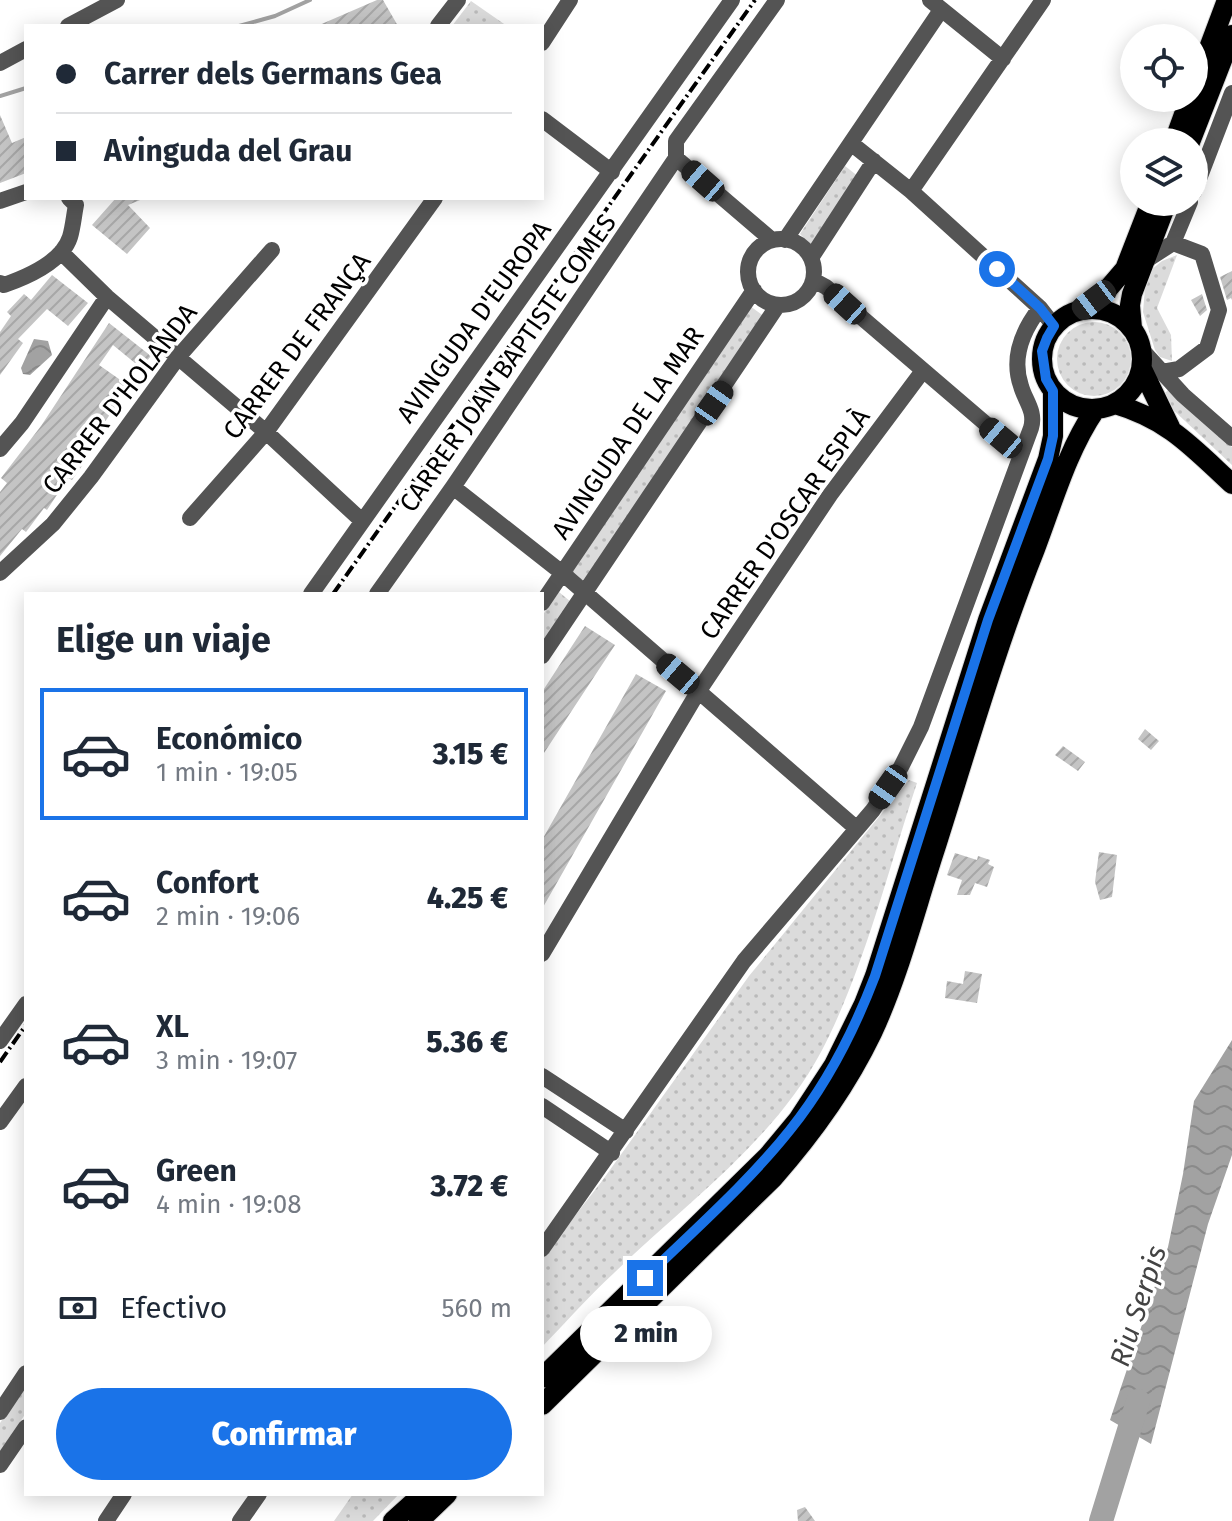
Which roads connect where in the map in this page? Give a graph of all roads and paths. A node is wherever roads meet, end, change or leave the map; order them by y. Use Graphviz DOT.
graph roads {
  1 [pos="117,0"];
  2 [pos="458,0"];
  3 [pos="570,0"];
  4 [pos="732,0"];
  5 [pos="777,0"];
  6 [pos="1043,0"];
  7 [pos="1226,1"];
  8 [pos="935,5"];
  9 [pos="72,24"];
  10 [pos="440,24"];
  11 [pos="1232,35"];
  12 [pos="544,40"];
  13 [pos="24,50"];
  14 [pos="1208,50"];
  15 [pos="1003,59"];
  16 [pos="0,63"];
  17 [pos="1232,93"];
  18 [pos="544,121"];
  19 [pos="1195,128"];
  20 [pos="852,144"];
  21 [pos="1208,156"];
  22 [pos="676,158"];
  23 [pos="874,161"];
  24 [pos="612,172"];
  25 [pos="911,191"];
  26 [pos="24,193"];
  27 [pos="75,200"];
  28 [pos="434,200"];
  29 [pos="0,201"];
  30 [pos="1146,216"];
  31 [pos="1162,216"];
  32 [pos="1184,216"];
  33 [pos="779,240"];
  34 [pos="1173,243"];
  35 [pos="272,250"];
  36 [pos="61,252"];
  37 [pos="811,258"];
  38 [pos="1145,261"];
  39 [pos="813,280"];
  40 [pos="1,285"];
  41 [pos="754,290"];
  42 [pos="107,297"];
  43 [pos="778,305"];
  44 [pos="1040,308"];
  45 [pos="1080,310"];
  46 [pos="1054,326"];
  47 [pos="1132,328"];
  48 [pos="179,356"];
  49 [pos="1149,364"];
  50 [pos="922,372"];
  51 [pos="1053,391"];
  52 [pos="1105,407"];
  53 [pos="1170,427"];
  54 [pos="266,432"];
  55 [pos="1232,438"];
  56 [pos="0,449"];
  57 [pos="1021,454"];
  58 [pos="1232,484"];
  59 [pos="453,487"];
  60 [pos="190,518"];
  61 [pos="362,521"];
  62 [pos="561,572"];
  63 [pos="0,573"];
  64 [pos="312,592"];
  65 [pos="378,592"];
  66 [pos="583,592"];
  67 [pos="544,600"];
  68 [pos="544,653"];
  69 [pos="698,692"];
  70 [pos="856,828"];
  71 [pos="544,951"];
  72 [pos="24,1007"];
  73 [pos="0,1041"];
  74 [pos="544,1077"];
  75 [pos="24,1089"];
  76 [pos="544,1107"];
  77 [pos="0,1122"];
  78 [pos="626,1131"];
  79 [pos="612,1153"];
  80 [pos="544,1246"];
  81 [pos="24,1376"];
  82 [pos="544,1376"];
  83 [pos="544,1403"];
  84 [pos="0,1412"];
  85 [pos="24,1430"];
  86 [pos="0,1465"];
  87 [pos="123,1496"];
  88 [pos="258,1496"];
  89 [pos="421,1496"];
  90 [pos="445,1496"];
  91 [pos="106,1521"];
  92 [pos="240,1521"];
  93 [pos="393,1521"];
  94 [pos="419,1521"];
  1 -- 9 [label="street"];
  2 -- 10 [label="street"];
  3 -- 12 [label="street"];
  4 -- 24 [label="street, AVINGUDA D'EUROPA"];
  5 -- 22 [label="street, CARRER JOAN BAPTISTE COMES"];
  6 -- 15 [label="street"];
  7 -- 14 [label="main road"];
  8 -- 15 [label="street"];
  8 -- 20 [label="street"];
  11 -- 19 [label="main road"];
  13 -- 16 [label="street"];
  15 -- 25 [label="street"];
  17 -- 21 [label="street"];
  18 -- 24 [label="street"];
  20 -- 23 [label="street"];
  20 -- 33 [label="street"];
  22 -- 33 [label="street"];
  22 -- 59 [label="street, CARRER JOAN BAPTISTE COMES"];
  23 -- 25 [label="street"];
  23 -- 37 [label="street"];
  24 -- 61 [label="street, AVINGUDA D'EUROPA"];
  25 -- 44 [label="street"];
  26 -- 29 [label="street"];
  27 -- 36 [label="street"];
  28 -- 54 [label="street, CARRER DE FRANÇA"];
  30 -- 45 [label="main road"];
  31 -- 38 [label="main road"];
  32 -- 34 [label="street"];
  33 -- 37 [label="street"];
  33 -- 41 [label="street"];
  34 -- 38 [label="street"];
  34 -- 49 [label="street"];
  35 -- 48 [label="street, CARRER D'HOLANDA"];
  36 -- 40 [label="street"];
  36 -- 42 [label="street"];
  37 -- 39 [label="street"];
  38 -- 47 [label="main road"];
  39 -- 43 [label="street"];
  39 -- 50 [label="street"];
  41 -- 43 [label="street"];
  41 -- 62 [label="street, AVINGUDA DE LA MAR"];
  42 -- 48 [label="street"];
  42 -- 56 [label="street"];
  43 -- 66 [label="street, AVINGUDA DE LA MAR"];
  44 -- 46 [label="street"];
  44 -- 57 [label="street"];
  45 -- 46 [label="main road"];
  45 -- 47 [label="main road"];
  46 -- 51 [label="main road"];
  47 -- 49 [label="main road"];
  48 -- 54 [label="street"];
  48 -- 63 [label="street, CARRER D'HOLANDA"];
  49 -- 52 [label="main road"];
  49 -- 53 [label="main road"];
  49 -- 55 [label="street"];
  50 -- 57 [label="street"];
  50 -- 69 [label="street, CARRER D'OSCAR ESPLÀ"];
  51 -- 52 [label="main road"];
  51 -- 82 [label="main road"];
  52 -- 53 [label="main road"];
  52 -- 83 [label="main road"];
  53 -- 58 [label="main road"];
  54 -- 60 [label="street, CARRER DE FRANÇA"];
  54 -- 61 [label="street"];
  57 -- 70 [label="street"];
  59 -- 62 [label="street"];
  59 -- 65 [label="street, CARRER JOAN BAPTISTE COMES"];
  61 -- 64 [label="street, AVINGUDA D'EUROPA"];
  62 -- 66 [label="street"];
  62 -- 67 [label="street, AVINGUDA DE LA MAR"];
  66 -- 68 [label="street, AVINGUDA DE LA MAR"];
  66 -- 69 [label="street"];
  69 -- 70 [label="street"];
  69 -- 71 [label="street, CARRER D'OSCAR ESPLÀ"];
  70 -- 78 [label="street"];
  72 -- 73 [label="street"];
  74 -- 78 [label="street"];
  75 -- 77 [label="street"];
  76 -- 79 [label="street"];
  78 -- 79 [label="street"];
  79 -- 80 [label="street"];
  81 -- 84 [label="street"];
  85 -- 86 [label="street"];
  87 -- 91 [label="street"];
  88 -- 92 [label="street"];
  89 -- 93 [label="main road"];
  90 -- 94 [label="main road"];
}
